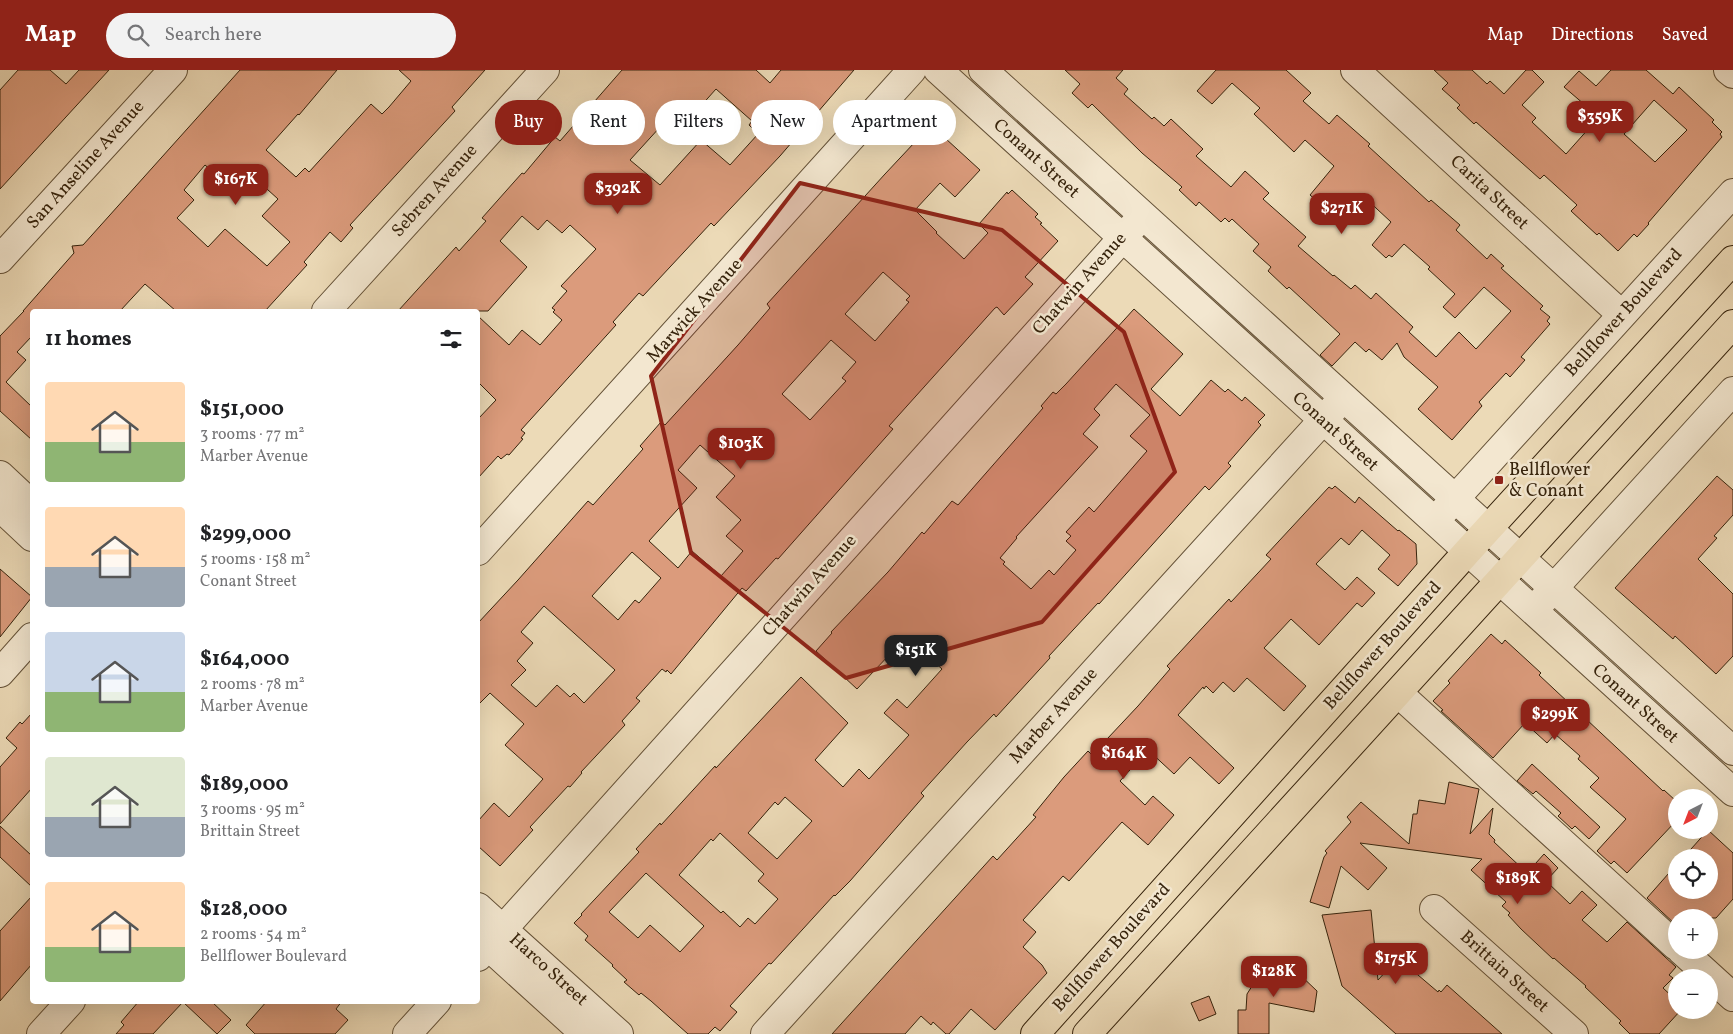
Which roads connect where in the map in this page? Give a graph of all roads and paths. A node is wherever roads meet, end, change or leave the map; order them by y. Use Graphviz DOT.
graph roads {
  1 [pos="173,70"];
  2 [pos="545,70"];
  3 [pos="912,70"];
  4 [pos="938,70"];
  5 [pos="983,70"];
  6 [pos="1355,70"];
  7 [pos="1728,70"];
  8 [pos="1733,74"];
  9 [pos="1733,194"];
  10 [pos="1142,215"];
  11 [pos="1122,238"];
  12 [pos="0,259"];
  13 [pos="1733,260"];
  14 [pos="328,309"];
  15 [pos="1622,315"];
  16 [pos="1733,324"];
  17 [pos="1343,398"];
  18 [pos="1729,404"];
  19 [pos="1322,420"];
  20 [pos="0,475"];
  21 [pos="1455,499"];
  22 [pos="30,503"];
  23 [pos="0,507"];
  24 [pos="1434,522"];
  25 [pos="1488,529"];
  26 [pos="30,535"];
  27 [pos="480,550"];
  28 [pos="1467,552"];
  29 [pos="1519,557"];
  30 [pos="1499,580"];
  31 [pos="1553,588"];
  32 [pos="1533,611"];
  33 [pos="30,639"];
  34 [pos="0,674"];
  35 [pos="1398,693"];
  36 [pos="1733,752"];
  37 [pos="1733,792"];
  38 [pos="1434,909"];
  39 [pos="480,916"];
  40 [pos="1668,939"];
  41 [pos="486,942"];
  42 [pos="1691,959"];
  43 [pos="1733,997"];
  44 [pos="68,1004"];
  45 [pos="434,1004"];
  46 [pos="41,1034"];
  47 [pos="407,1034"];
  48 [pos="585,1034"];
  49 [pos="619,1034"];
  50 [pos="765,1034"];
  51 [pos="1035,1034"];
  52 [pos="1087,1034"];
  53 [pos="1574,1034"];
  1 -- 12 [label="street, San Anseline Avenue"];
  2 -- 14 [label="street, Sebren Avenue"];
  3 -- 27 [label="street, Marwick Avenue"];
  4 -- 11 [label="street, Conant Street"];
  5 -- 10 [label="street, Conant Street"];
  6 -- 15 [label="street, Carita Street"];
  7 -- 8 [label="street"];
  9 -- 15 [label="street, Bellflower Boulevard"];
  10 -- 11 [label="street, Chatwin Avenue"];
  10 -- 17 [label="street, Conant Street"];
  11 -- 19 [label="street, Conant Street"];
  11 -- 41 [label="street, Chatwin Avenue"];
  13 -- 25 [label="main road, Bellflower Boulevard"];
  15 -- 21 [label="street, Bellflower Boulevard"];
  16 -- 29 [label="main road"];
  17 -- 19 [label="street, Marber Avenue"];
  17 -- 21 [label="street, Conant Street"];
  18 -- 31 [label="street"];
  19 -- 24 [label="street, Conant Street"];
  19 -- 50 [label="street, Marber Avenue"];
  20 -- 22 [label="street"];
  21 -- 24 [label="street, Bellflower Boulevard"];
  21 -- 25 [label="street, Conant Street"];
  23 -- 26 [label="street"];
  24 -- 28 [label="street, Conant Street"];
  25 -- 28 [label="main road, Bellflower Boulevard"];
  25 -- 29 [label="street, Conant Street"];
  28 -- 30 [label="street, Conant Street"];
  28 -- 51 [label="main road, Bellflower Boulevard"];
  29 -- 30 [label="main road"];
  29 -- 31 [label="street, Conant Street"];
  30 -- 32 [label="street, Conant Street"];
  30 -- 35 [label="main road"];
  31 -- 32 [label="street"];
  31 -- 36 [label="street, Conant Street"];
  32 -- 37 [label="street, Conant Street"];
  33 -- 34 [label="street"];
  35 -- 40 [label="street"];
  35 -- 52 [label="main road"];
  38 -- 53 [label="street, Brittain Street"];
  39 -- 41 [label="street, Harco Street"];
  41 -- 48 [label="street, Harco Street"];
  41 -- 49 [label="street, Harco Street"];
  42 -- 43 [label="street"];
  44 -- 46 [label="street"];
  45 -- 47 [label="street"];
}
